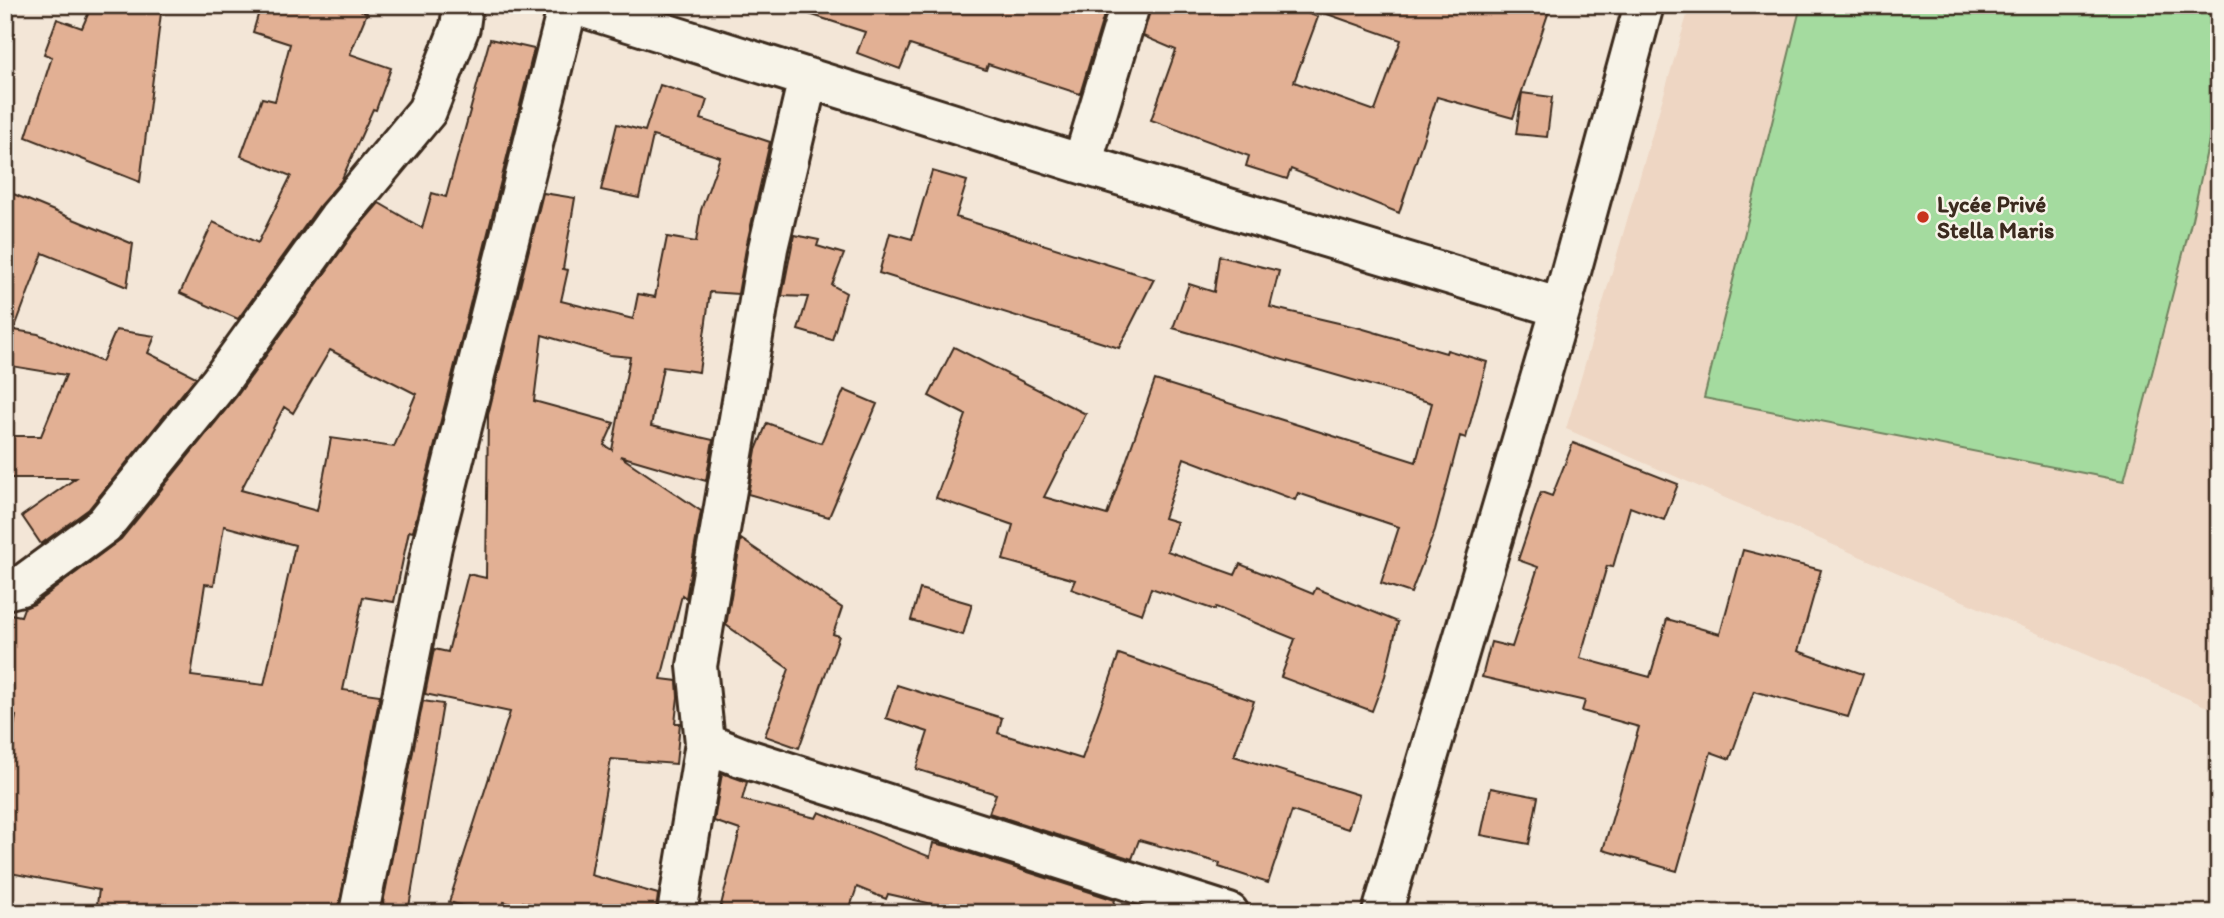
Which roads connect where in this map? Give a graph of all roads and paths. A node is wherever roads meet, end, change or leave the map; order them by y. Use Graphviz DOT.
graph roads {
  1 [pos="463,5"];
  2 [pos="568,5"];
  3 [pos="575,5"];
  4 [pos="1130,5"];
  5 [pos="1644,5"];
  6 [pos="808,78"];
  7 [pos="1082,164"];
  8 [pos="1560,308"];
  9 [pos="5,590"];
  10 [pos="705,743"];
  11 [pos="359,913"];
  12 [pos="677,913"];
  13 [pos="1229,913"];
  14 [pos="1381,913"];
  1 -- 9 [label="street"];
  2 -- 11 [label="street"];
  3 -- 6 [label="street"];
  4 -- 7 [label="street"];
  5 -- 8 [label="street"];
  6 -- 7 [label="street"];
  6 -- 10 [label="street"];
  7 -- 8 [label="street"];
  8 -- 14 [label="street"];
  10 -- 12 [label="street"];
  10 -- 13 [label="street"];
}
